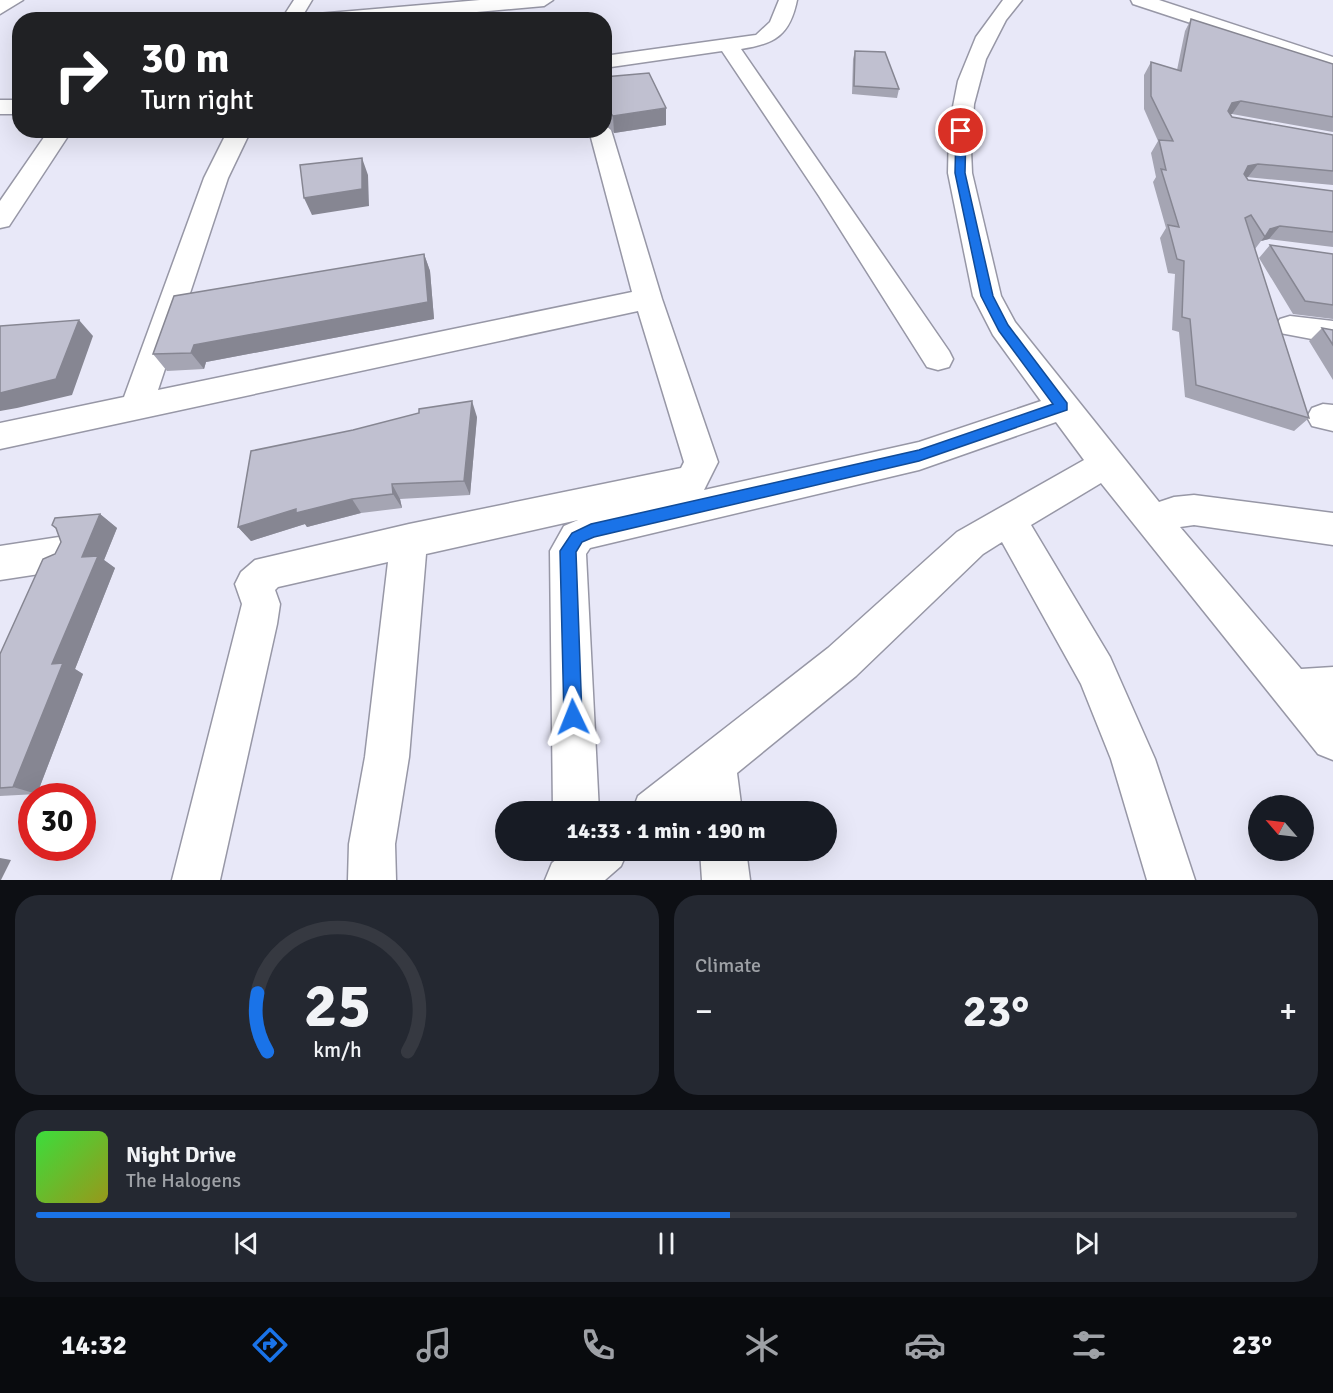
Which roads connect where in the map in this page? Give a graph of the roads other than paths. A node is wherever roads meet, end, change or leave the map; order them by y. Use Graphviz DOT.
graph roads {
  1 [pos="544,0"];
  2 [pos="788,0"];
  3 [pos="1013,0"];
  4 [pos="1140,0"];
  5 [pos="1177,0"];
  6 [pos="489,12"];
  7 [pos="728,45"];
  8 [pos="1333,51"];
  9 [pos="612,61"];
  10 [pos="1333,64"];
  11 [pos="55,138"];
  12 [pos="236,138"];
  13 [pos="602,138"];
  14 [pos="1,217"];
  15 [pos="648,299"];
  16 [pos="1290,326"];
  17 [pos="1333,332"];
  18 [pos="938,359"];
  19 [pos="1062,407"];
  20 [pos="136,409"];
  21 [pos="0,436"];
  22 [pos="1106,464"];
  23 [pos="1008,519"];
  24 [pos="1153,520"];
  25 [pos="1333,529"];
  26 [pos="409,540"];
  27 [pos="59,554"];
  28 [pos="0,563"];
  29 [pos="1333,688"];
  30 [pos="1293,690"];
  31 [pos="1333,739"];
  32 [pos="714,763"];
  33 [pos="576,801"];
  34 [pos="667,801"];
  35 [pos="718,801"];
  36 [pos="724,861"];
  37 [pos="196,880"];
  38 [pos="372,880"];
  39 [pos="726,880"];
  40 [pos="1171,880"];
  1 -- 6 [label="street"];
  2 -- 7 [label="street"];
  3 -- 19 [label="street"];
  4 -- 10 [label="street"];
  5 -- 8 [label="street"];
  7 -- 9 [label="street"];
  7 -- 18 [label="street"];
  11 -- 14 [label="street"];
  12 -- 20 [label="street"];
  13 -- 15 [label="street"];
  15 -- 20 [label="street"];
  15 -- 26 [label="street"];
  16 -- 17 [label="street"];
  19 -- 22 [label="street"];
  19 -- 33 [label="street"];
  20 -- 21 [label="street"];
  22 -- 23 [label="street"];
  22 -- 24 [label="street"];
  23 -- 32 [label="street"];
  23 -- 40 [label="street"];
  24 -- 25 [label="street"];
  24 -- 30 [label="street"];
  26 -- 37 [label="street"];
  26 -- 38 [label="street"];
  27 -- 28 [label="street"];
  29 -- 30 [label="street"];
  30 -- 31 [label="street"];
  32 -- 34 [label="street"];
  32 -- 35 [label="street"];
  36 -- 39 [label="street"];
}
